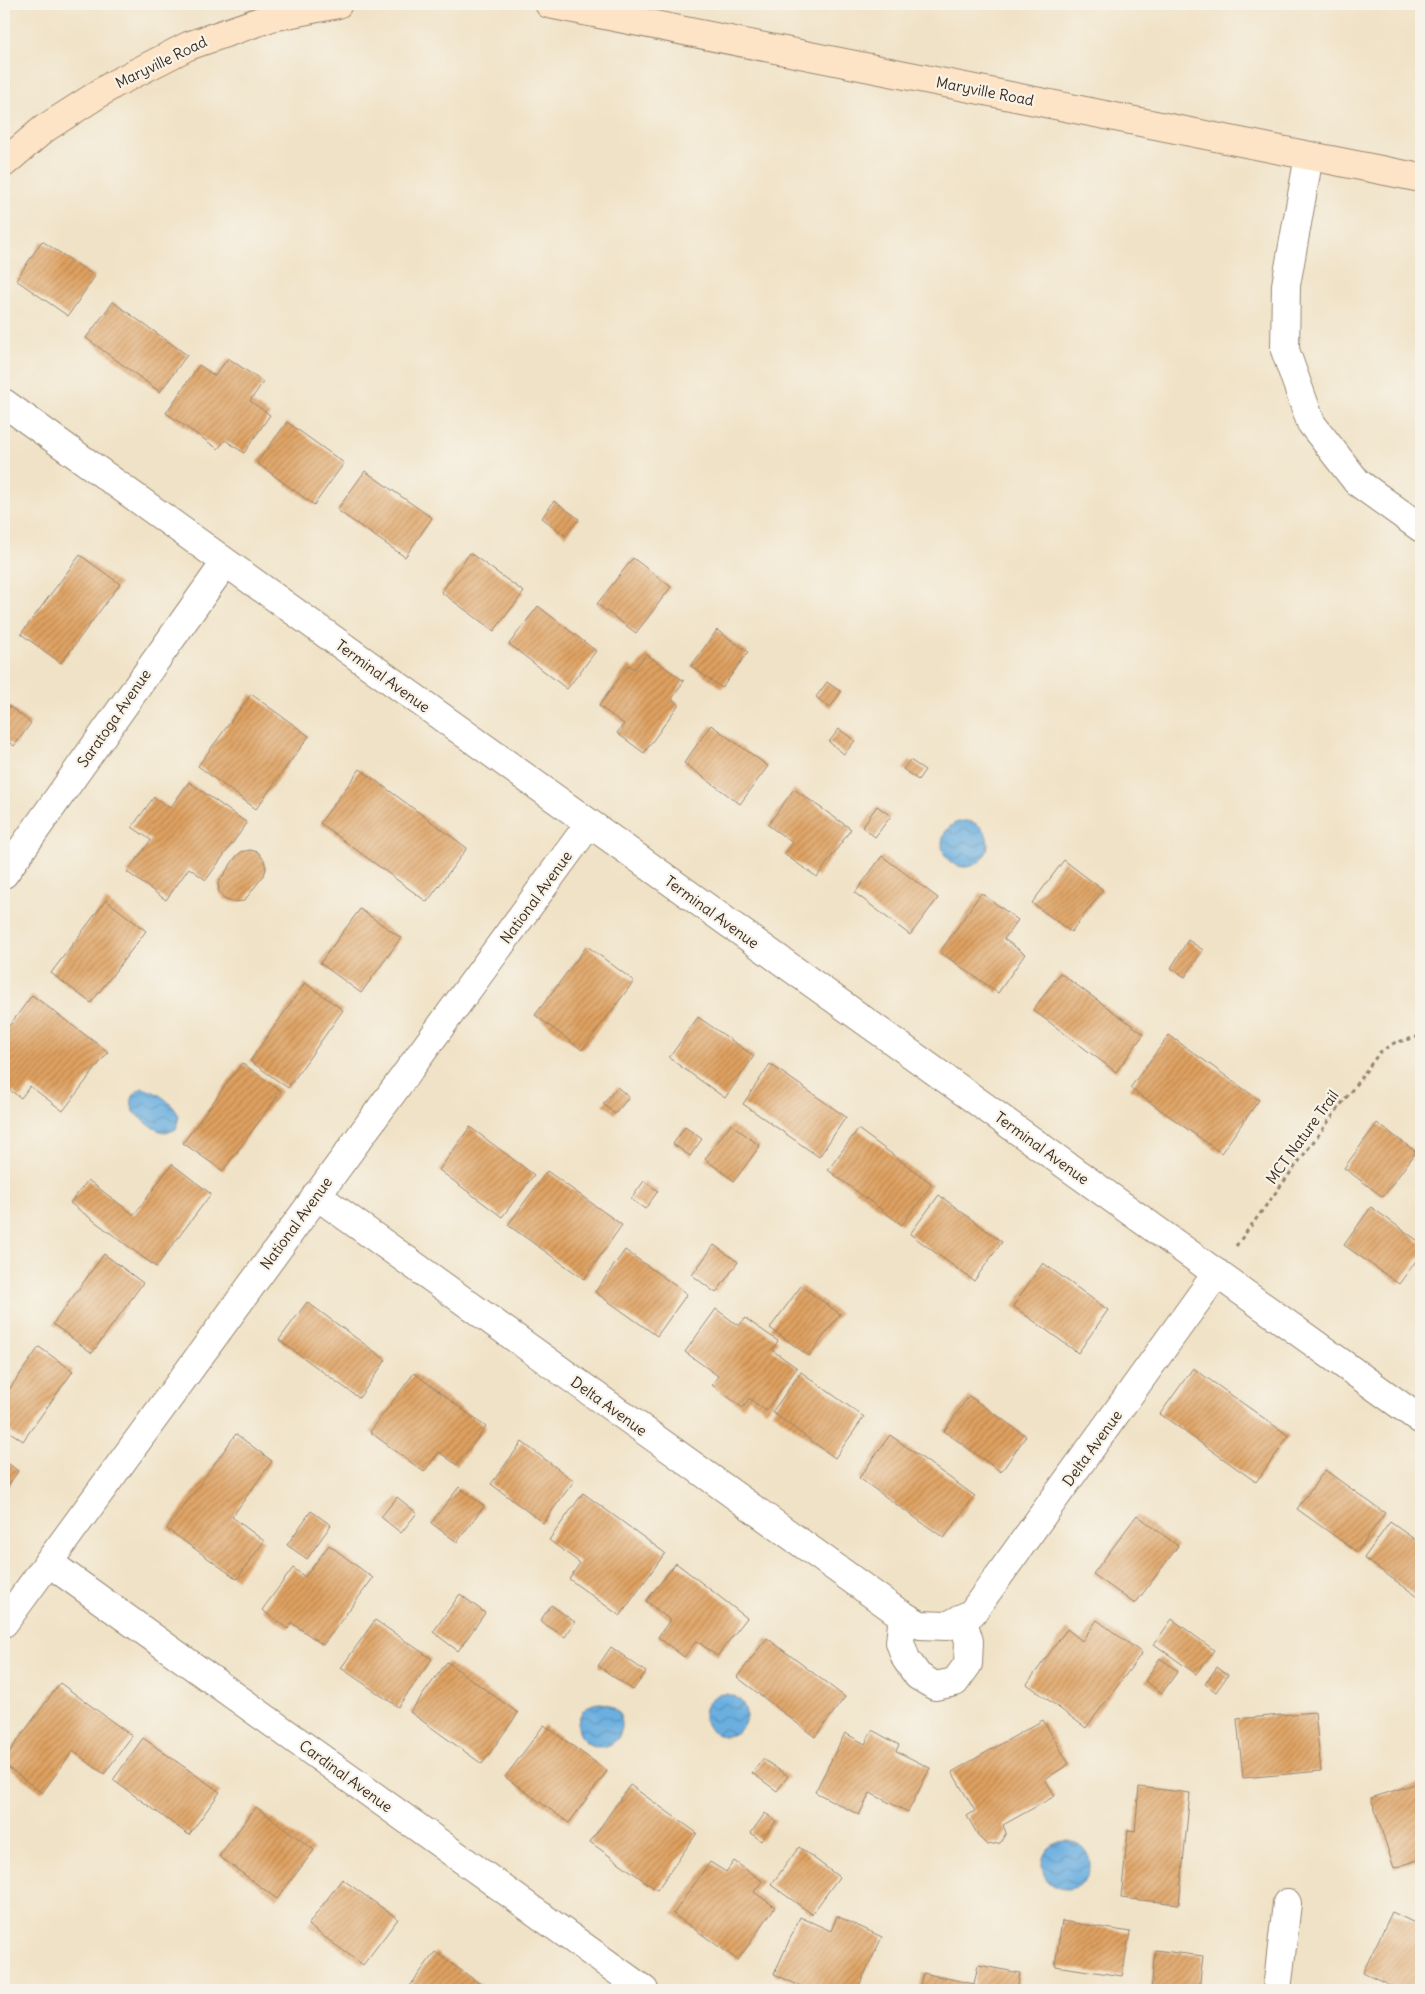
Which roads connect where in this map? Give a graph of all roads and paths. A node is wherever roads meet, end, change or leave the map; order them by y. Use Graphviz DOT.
graph roads {
  1 [pos="338,4"];
  2 [pos="549,4"];
  3 [pos="1309,156"];
  4 [pos="4,163"];
  5 [pos="1421,178"];
  6 [pos="4,403"];
  7 [pos="1421,528"];
  8 [pos="225,563"];
  9 [pos="589,824"];
  10 [pos="4,874"];
  11 [pos="1421,1036"];
  12 [pos="316,1196"];
  13 [pos="1217,1273"];
  14 [pos="1421,1420"];
  15 [pos="48,1562"];
  16 [pos="903,1615"];
  17 [pos="962,1618"];
  18 [pos="4,1623"];
  19 [pos="1287,1903"];
  20 [pos="644,1990"];
  21 [pos="1276,1990"];
  1 -- 4 [label="main road, Maryville Road"];
  2 -- 3 [label="main road, Maryville Road"];
  3 -- 5 [label="main road, Maryville Road"];
  3 -- 7 [label="street"];
  6 -- 8 [label="street, Terminal Avenue"];
  8 -- 9 [label="street, Terminal Avenue"];
  8 -- 10 [label="street, Saratoga Avenue"];
  9 -- 12 [label="street, National Avenue"];
  9 -- 13 [label="street, Terminal Avenue"];
  11 -- 13 [label="path, MCT Nature Trail"];
  12 -- 15 [label="street, National Avenue"];
  12 -- 16 [label="street, Delta Avenue"];
  13 -- 14 [label="street, Terminal Avenue"];
  13 -- 17 [label="street, Delta Avenue"];
  15 -- 18 [label="street, National Avenue"];
  15 -- 20 [label="street, Cardinal Avenue"];
  16 -- 17 [label="street, Delta Avenue"];
  16 -- 17 [label="street"];
  19 -- 21 [label="street"];
}
